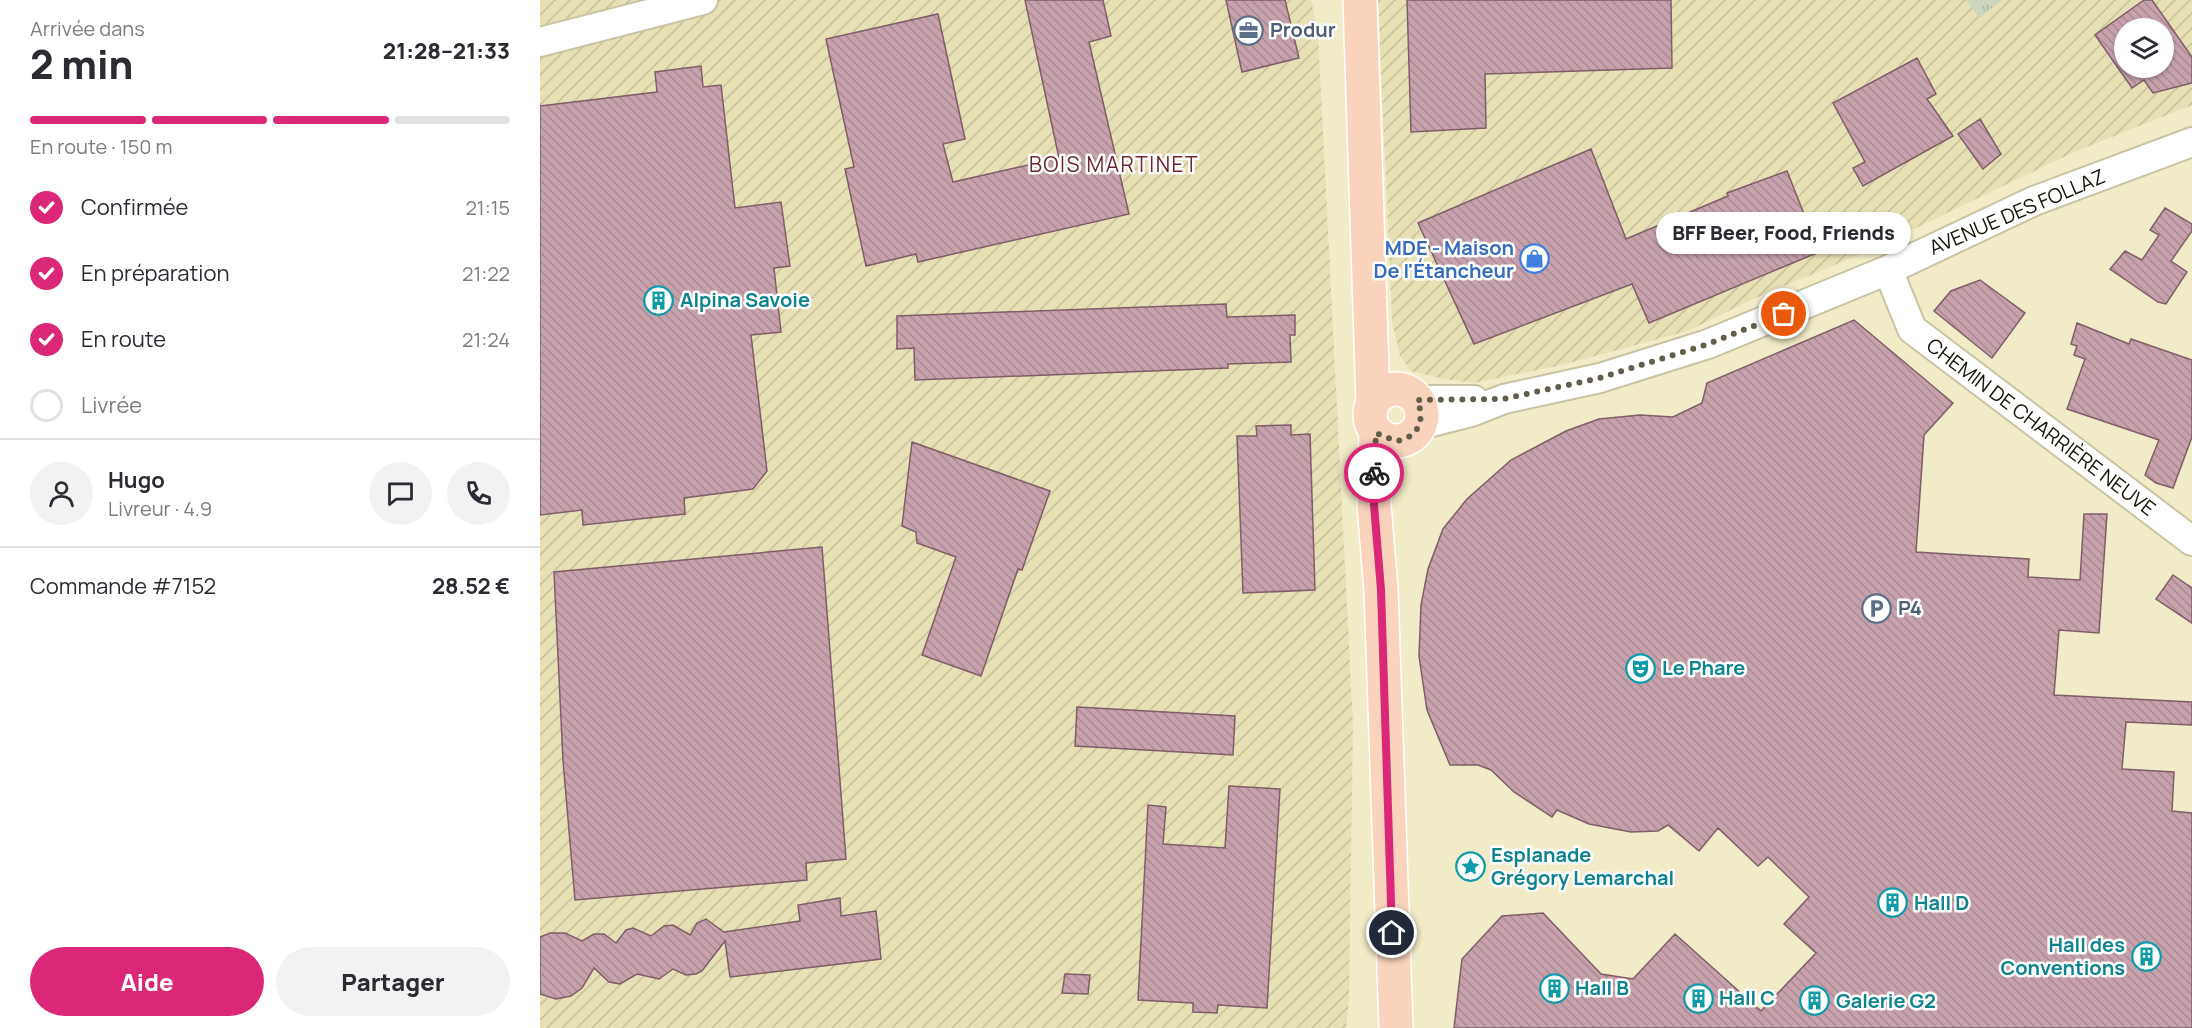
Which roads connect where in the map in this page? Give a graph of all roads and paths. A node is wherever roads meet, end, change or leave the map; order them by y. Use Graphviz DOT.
graph roads {
  1 [pos="703,0"];
  2 [pos="1359,0"];
  3 [pos="540,42"];
  4 [pos="2192,142"];
  5 [pos="1888,270"];
  6 [pos="1399,415"];
  7 [pos="2192,541"];
  8 [pos="1396,1028"];
  1 -- 3 [label="street"];
  2 -- 6 [label="main road"];
  4 -- 5 [label="street, AVENUE DES FOLLAZ"];
  5 -- 6 [label="street, AVENUE DES FOLLAZ"];
  5 -- 7 [label="street, CHEMIN DE CHARRIÈRE NEUVE"];
  6 -- 8 [label="main road"];
}
